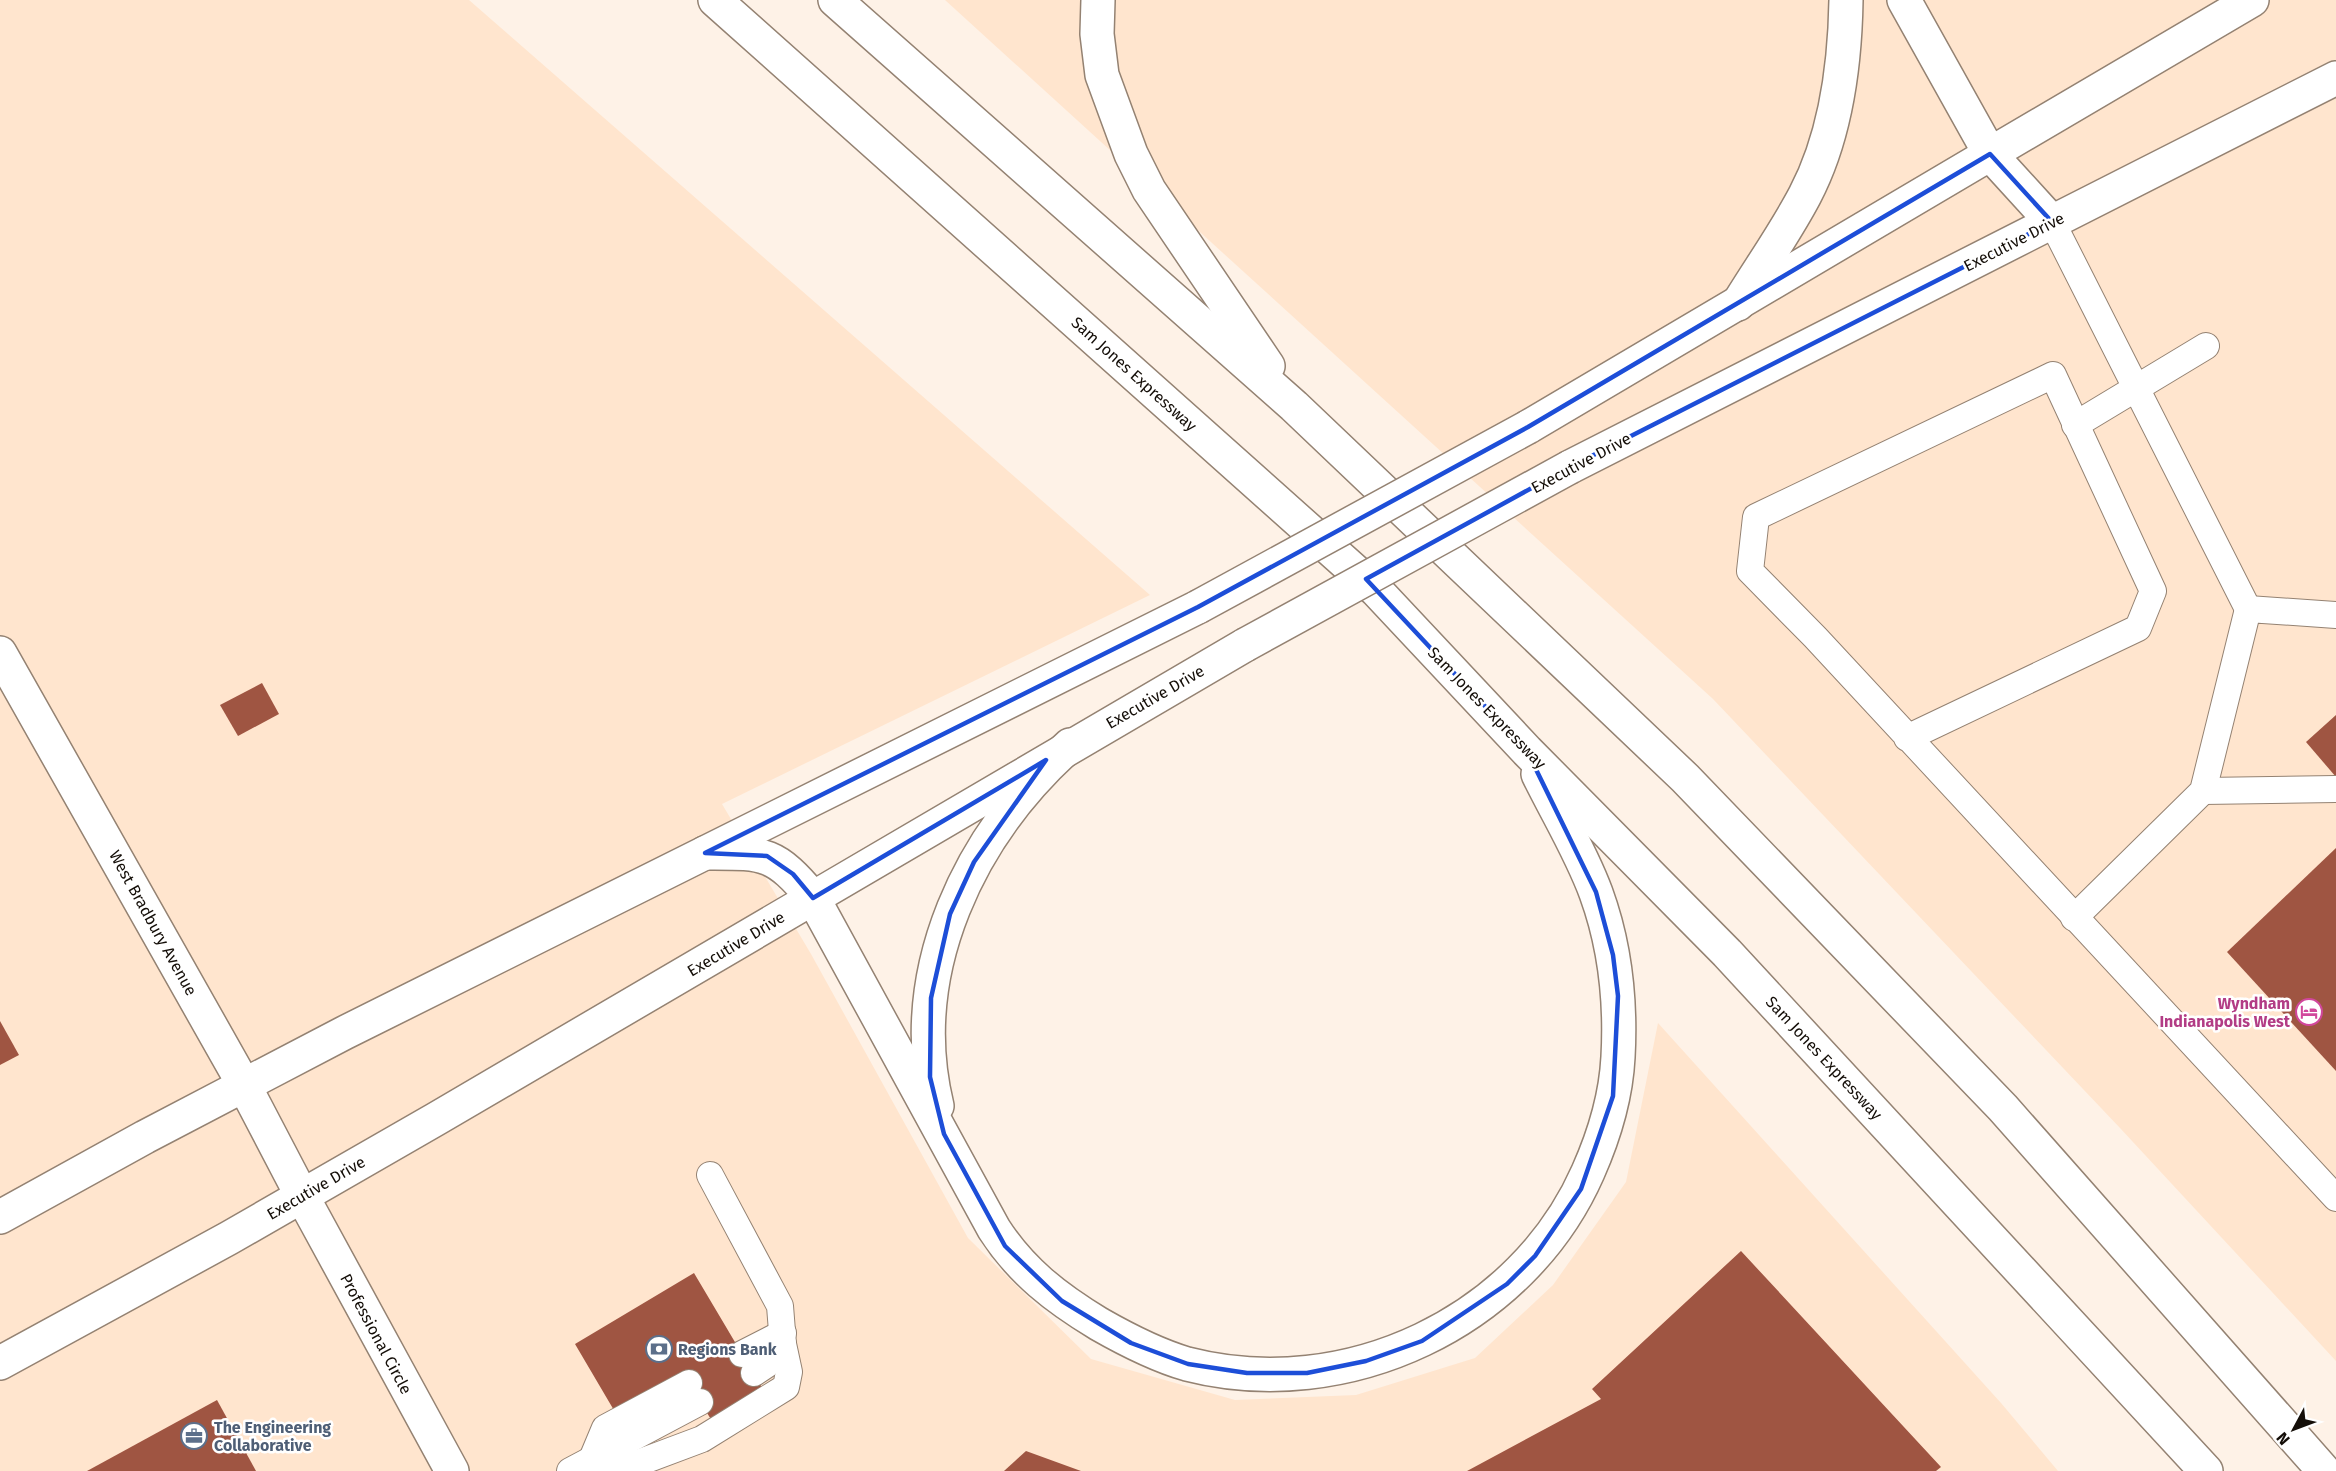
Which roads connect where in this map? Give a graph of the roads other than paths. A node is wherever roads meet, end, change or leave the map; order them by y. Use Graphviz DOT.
graph roads {
  1 [pos="715,0"];
  2 [pos="835,0"];
  3 [pos="1098,0"];
  4 [pos="1846,0"];
  5 [pos="1904,0"];
  6 [pos="2252,0"];
  7 [pos="2336,78"];
  8 [pos="1990,154"];
  9 [pos="2052,222"];
  10 [pos="1738,304"];
  11 [pos="2206,346"];
  12 [pos="2136,388"];
  13 [pos="1294,405"];
  14 [pos="2075,425"];
  15 [pos="2248,609"];
  16 [pos="2336,615"];
  17 [pos="0,653"];
  18 [pos="1907,738"];
  19 [pos="1070,746"];
  20 [pos="1527,751"];
  21 [pos="2336,789"];
  22 [pos="2203,791"];
  23 [pos="705,854"];
  24 [pos="813,898"];
  25 [pos="2074,918"];
  26 [pos="244,1085"];
  27 [pos="944,1134"];
  28 [pos="710,1175"];
  29 [pos="302,1196"];
  30 [pos="2336,1198"];
  31 [pos="0,1217"];
  32 [pos="783,1338"];
  33 [pos="0,1363"];
  34 [pos="748,1363"];
  35 [pos="695,1393"];
  36 [pos="2142,1401"];
  37 [pos="592,1459"];
  38 [pos="452,1471"];
  39 [pos="570,1471"];
  40 [pos="2197,1471"];
  41 [pos="2206,1471"];
  42 [pos="2324,1471"];
  1 -- 20 [label="main road, Sam Jones Expressway"];
  2 -- 13 [label="main road"];
  3 -- 13 [label="main road"];
  4 -- 10 [label="main road"];
  5 -- 8 [label="main road"];
  6 -- 8 [label="main road"];
  7 -- 9 [label="main road, Executive Drive"];
  8 -- 9 [label="main road"];
  8 -- 10 [label="main road"];
  9 -- 12 [label="lane"];
  9 -- 19 [label="main road, Executive Drive, bridge"];
  10 -- 23 [label="main road, bridge"];
  11 -- 12 [label="lane"];
  12 -- 14 [label="lane"];
  12 -- 15 [label="lane"];
  13 -- 42 [label="main road"];
  14 -- 18 [label="lane"];
  14 -- 18 [label="lane"];
  15 -- 16 [label="lane"];
  15 -- 22 [label="lane"];
  17 -- 26 [label="main road, West Bradbury Avenue"];
  18 -- 25 [label="lane"];
  19 -- 24 [label="main road, Executive Drive"];
  19 -- 27 [label="main road"];
  20 -- 27 [label="main road"];
  20 -- 36 [label="main road, Sam Jones Expressway"];
  21 -- 22 [label="lane"];
  22 -- 25 [label="lane"];
  23 -- 24 [label="main road"];
  23 -- 26 [label="main road"];
  24 -- 27 [label="main road"];
  24 -- 29 [label="main road, Executive Drive"];
  25 -- 30 [label="lane"];
  26 -- 29 [label="main road, West Bradbury Avenue"];
  26 -- 31 [label="main road"];
  28 -- 32 [label="lane"];
  29 -- 33 [label="main road, Executive Drive"];
  29 -- 38 [label="main road, Professional Circle"];
  32 -- 34 [label="lane"];
  32 -- 37 [label="lane"];
  35 -- 37 [label="lane"];
  36 -- 40 [label="main road"];
  36 -- 41 [label="main road, Sam Jones Expressway"];
  37 -- 39 [label="lane"];
}
